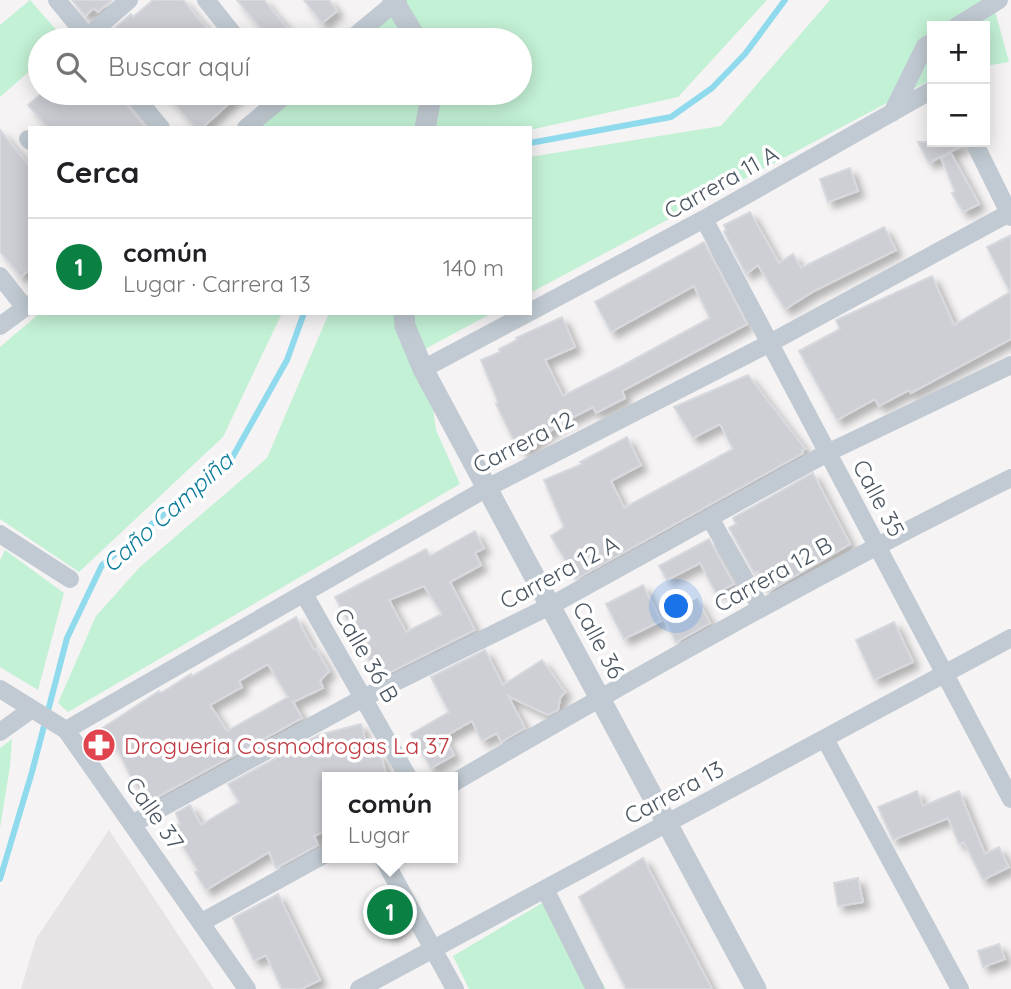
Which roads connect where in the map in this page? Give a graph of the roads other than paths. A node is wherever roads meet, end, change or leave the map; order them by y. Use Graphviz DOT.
graph roads {
  1 [pos="57,0"];
  2 [pos="129,0"];
  3 [pos="206,0"];
  4 [pos="999,0"];
  5 [pos="395,1"];
  6 [pos="965,21"];
  7 [pos="79,28"];
  8 [pos="100,28"];
  9 [pos="228,28"];
  10 [pos="364,28"];
  11 [pos="410,28"];
  12 [pos="927,54"];
  13 [pos="927,93"];
  14 [pos="142,105"];
  15 [pos="272,105"];
  16 [pos="430,105"];
  17 [pos="892,113"];
  18 [pos="159,126"];
  19 [pos="248,126"];
  20 [pos="425,126"];
  21 [pos="976,147"];
  22 [pos="1010,214"];
  23 [pos="704,219"];
  24 [pos="0,276"];
  25 [pos="27,306"];
  26 [pos="532,311"];
  27 [pos="404,315"];
  28 [pos="525,315"];
  29 [pos="0,326"];
  30 [pos="769,343"];
  31 [pos="1011,365"];
  32 [pos="423,369"];
  33 [pos="827,453"];
  34 [pos="1011,478"];
  35 [pos="487,488"];
  36 [pos="710,518"];
  37 [pos="0,534"];
  38 [pos="876,545"];
  39 [pos="70,579"];
  40 [pos="304,594"];
  41 [pos="550,606"];
  42 [pos="761,608"];
  43 [pos="1011,638"];
  44 [pos="944,674"];
  45 [pos="0,689"];
  46 [pos="363,698"];
  47 [pos="600,698"];
  48 [pos="35,711"];
  49 [pos="63,728"];
  50 [pos="0,732"];
  51 [pos="825,739"];
  52 [pos="405,772"];
  53 [pos="458,780"];
  54 [pos="1011,799"];
  55 [pos="667,823"];
  56 [pos="132,824"];
  57 [pos="322,856"];
  58 [pos="386,863"];
  59 [pos="545,889"];
  60 [pos="202,922"];
  61 [pos="434,949"];
  62 [pos="247,989"];
  63 [pos="359,989"];
  64 [pos="455,989"];
  65 [pos="595,989"];
  66 [pos="756,989"];
  67 [pos="960,989"];
  1 -- 7 [label="street"];
  2 -- 8 [label="street"];
  3 -- 9 [label="street"];
  4 -- 6 [label="street"];
  5 -- 10 [label="street"];
  5 -- 11 [label="street"];
  12 -- 17 [label="street"];
  13 -- 17 [label="street, Carrera 11 A"];
  14 -- 18 [label="street"];
  15 -- 19 [label="street"];
  16 -- 20 [label="street"];
  17 -- 23 [label="street, Carrera 11 A"];
  21 -- 22 [label="street"];
  22 -- 30 [label="street, Carrera 12"];
  23 -- 26 [label="street, Carrera 11 A"];
  23 -- 30 [label="street, Calle 35"];
  24 -- 25 [label="street"];
  25 -- 29 [label="street"];
  27 -- 32 [label="street, Calle 36"];
  28 -- 32 [label="street, Carrera 11 A"];
  30 -- 33 [label="street, Calle 35"];
  30 -- 35 [label="street, Carrera 12"];
  31 -- 33 [label="street, Carrera 12 A"];
  32 -- 35 [label="street, Calle 36"];
  33 -- 36 [label="street, Carrera 12 A"];
  33 -- 38 [label="street, Calle 35"];
  34 -- 38 [label="street, Carrera 12 B"];
  35 -- 40 [label="street, Carrera 12"];
  35 -- 41 [label="street, Calle 36"];
  36 -- 41 [label="street, Carrera 12 A"];
  36 -- 42 [label="street"];
  37 -- 39 [label="street"];
  38 -- 42 [label="street, Carrera 12 B"];
  38 -- 44 [label="street, Calle 35"];
  40 -- 46 [label="street, Calle 36 B"];
  40 -- 49 [label="street, Carrera 12"];
  41 -- 46 [label="street, Carrera 12 A"];
  41 -- 47 [label="street, Calle 36"];
  42 -- 47 [label="street, Carrera 12 B"];
  43 -- 44 [label="street, Carrera 13"];
  44 -- 51 [label="street, Carrera 13"];
  44 -- 54 [label="street, Calle 35"];
  45 -- 48 [label="street, Calle 37"];
  46 -- 52 [label="street, Calle 36 B"];
  46 -- 56 [label="street, Carrera 12 A"];
  47 -- 53 [label="street, Carrera 12 B"];
  47 -- 55 [label="street, Calle 36"];
  48 -- 49 [label="street, Calle 37"];
  48 -- 50 [label="street"];
  49 -- 56 [label="street, Calle 37"];
  51 -- 55 [label="street, Carrera 13"];
  51 -- 67 [label="street"];
  55 -- 59 [label="street, Carrera 13"];
  55 -- 66 [label="street, Calle 36"];
  56 -- 60 [label="street, Calle 37"];
  57 -- 60 [label="street"];
  58 -- 61 [label="street"];
  59 -- 61 [label="street, Carrera 13"];
  59 -- 65 [label="street"];
  60 -- 62 [label="street, Calle 37"];
  61 -- 63 [label="street, Carrera 13"];
  61 -- 64 [label="street"];
}
